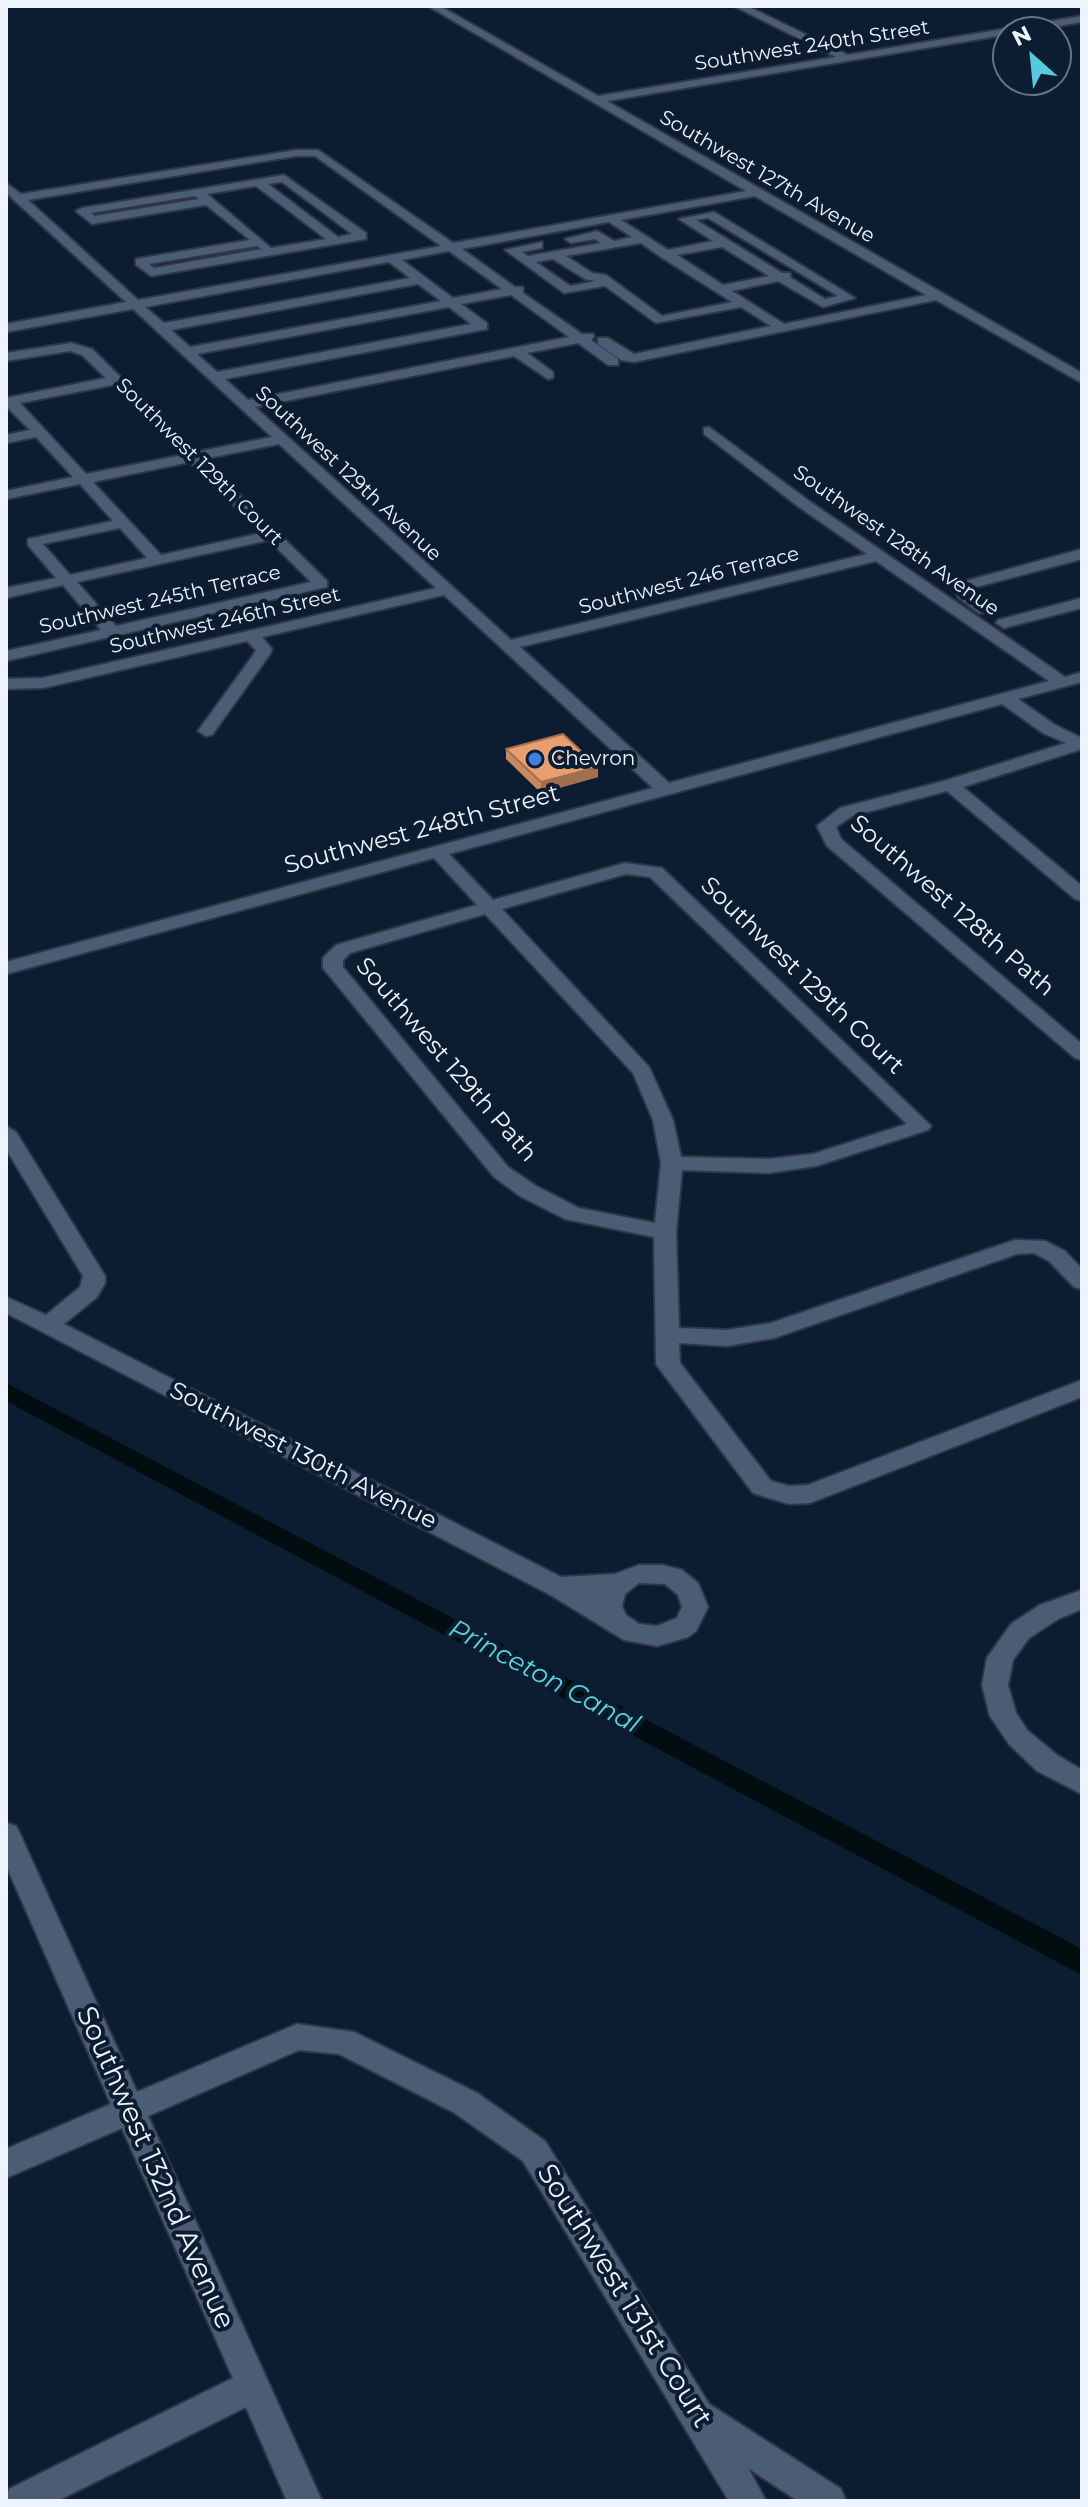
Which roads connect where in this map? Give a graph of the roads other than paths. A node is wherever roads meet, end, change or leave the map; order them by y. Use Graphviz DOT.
graph roads {
  1 [pos="433,6"];
  2 [pos="739,6"];
  3 [pos="1068,10"];
  4 [pos="1082,18"];
  5 [pos="848,59"];
  6 [pos="596,100"];
  7 [pos="173,173"];
  8 [pos="258,182"];
  9 [pos="6,186"];
  10 [pos="757,192"];
  11 [pos="202,196"];
  12 [pos="18,198"];
  13 [pos="610,218"];
  14 [pos="323,231"];
  15 [pos="286,238"];
  16 [pos="749,238"];
  17 [pos="643,239"];
  18 [pos="335,240"];
  19 [pos="258,242"];
  20 [pos="724,243"];
  21 [pos="465,244"];
  22 [pos="612,245"];
  23 [pos="450,246"];
  24 [pos="271,251"];
  25 [pos="665,254"];
  26 [pos="556,255"];
  27 [pos="390,257"];
  28 [pos="526,260"];
  29 [pos="807,272"];
  30 [pos="298,274"];
  31 [pos="780,277"];
  32 [pos="420,280"];
  33 [pos="607,282"];
  34 [pos="528,288"];
  35 [pos="721,289"];
  36 [pos="513,291"];
  37 [pos="939,296"];
  38 [pos="328,297"];
  39 [pos="451,303"];
  40 [pos="744,303"];
  41 [pos="134,304"];
  42 [pos="357,321"];
  43 [pos="6,328"];
  44 [pos="160,328"];
  45 [pos="782,328"];
  46 [pos="595,336"];
  47 [pos="579,339"];
  48 [pos="516,351"];
  49 [pos="186,352"];
  50 [pos="6,357"];
  51 [pos="613,362"];
  52 [pos="548,375"];
  53 [pos="213,377"];
  54 [pos="1082,379"];
  55 [pos="116,380"];
  56 [pos="8,402"];
  57 [pos="244,405"];
  58 [pos="709,431"];
  59 [pos="39,432"];
  60 [pos="278,436"];
  61 [pos="6,439"];
  62 [pos="192,454"];
  63 [pos="80,477"];
  64 [pos="6,492"];
  65 [pos="124,523"];
  66 [pos="273,535"];
  67 [pos="1082,554"];
  68 [pos="881,555"];
  69 [pos="157,560"];
  70 [pos="65,580"];
  71 [pos="322,584"];
  72 [pos="446,590"];
  73 [pos="6,593"];
  74 [pos="1082,603"];
  75 [pos="1004,623"];
  76 [pos="112,632"];
  77 [pos="251,635"];
  78 [pos="506,646"];
  79 [pos="6,656"];
  80 [pos="1082,677"];
  81 [pos="1062,682"];
  82 [pos="9,685"];
  83 [pos="1012,695"];
  84 [pos="206,731"];
  85 [pos="1082,744"];
  86 [pos="950,785"];
  87 [pos="665,789"];
  88 [pos="437,851"];
  89 [pos="1082,895"];
  90 [pos="490,907"];
  91 [pos="6,968"];
  92 [pos="1082,1054"];
  93 [pos="6,1132"];
  94 [pos="672,1163"];
  95 [pos="665,1232"];
  96 [pos="1082,1282"];
  97 [pos="6,1304"];
  98 [pos="48,1325"];
  99 [pos="670,1335"];
  100 [pos="1082,1388"];
  101 [pos="619,1583"];
  102 [pos="558,1587"];
  103 [pos="1082,1599"];
  104 [pos="616,1621"];
  105 [pos="1082,1783"];
  106 [pos="6,1834"];
  107 [pos="14,1876"];
  108 [pos="128,2112"];
  109 [pos="6,2164"];
  110 [pos="254,2385"];
  111 [pos="700,2417"];
  112 [pos="21,2501"];
  113 [pos="305,2501"];
  114 [pos="749,2501"];
  115 [pos="829,2501"];
  1 -- 6 [label="street, Southwest 127th Avenue"];
  2 -- 5 [label="street"];
  3 -- 4 [label="street"];
  4 -- 5 [label="street, Southwest 240th Street"];
  5 -- 6 [label="street, Southwest 240th Street"];
  6 -- 10 [label="street, Southwest 127th Avenue"];
  7 -- 11 [label="street"];
  7 -- 12 [label="street"];
  7 -- 23 [label="street"];
  8 -- 11 [label="street"];
  8 -- 14 [label="street"];
  8 -- 18 [label="street"];
  9 -- 12 [label="street, Southwest 129th Avenue"];
  10 -- 13 [label="street"];
  10 -- 37 [label="street, Southwest 127th Avenue"];
  11 -- 11 [label="street"];
  11 -- 19 [label="street"];
  12 -- 41 [label="street, Southwest 129th Avenue"];
  13 -- 17 [label="street"];
  13 -- 21 [label="street"];
  14 -- 15 [label="street"];
  14 -- 18 [label="street"];
  16 -- 20 [label="street"];
  16 -- 20 [label="street"];
  16 -- 29 [label="street"];
  17 -- 22 [label="street"];
  17 -- 25 [label="street"];
  18 -- 24 [label="street"];
  19 -- 24 [label="street"];
  19 -- 24 [label="street"];
  20 -- 25 [label="street"];
  20 -- 31 [label="street"];
  21 -- 23 [label="street"];
  21 -- 34 [label="street"];
  22 -- 26 [label="street"];
  22 -- 28 [label="street"];
  23 -- 27 [label="street"];
  23 -- 36 [label="street"];
  24 -- 30 [label="street"];
  25 -- 35 [label="street"];
  26 -- 28 [label="street"];
  26 -- 33 [label="street"];
  27 -- 30 [label="street"];
  27 -- 32 [label="street"];
  28 -- 33 [label="street"];
  29 -- 31 [label="street"];
  29 -- 31 [label="street"];
  30 -- 38 [label="street"];
  30 -- 41 [label="street"];
  31 -- 35 [label="street"];
  32 -- 38 [label="street"];
  32 -- 39 [label="street"];
  33 -- 40 [label="street"];
  34 -- 36 [label="street"];
  34 -- 46 [label="street"];
  35 -- 40 [label="street"];
  36 -- 39 [label="street"];
  36 -- 47 [label="street"];
  37 -- 45 [label="street"];
  37 -- 54 [label="street, Southwest 127th Avenue"];
  38 -- 42 [label="street"];
  38 -- 44 [label="street"];
  39 -- 42 [label="street"];
  39 -- 53 [label="street"];
  40 -- 45 [label="street"];
  41 -- 43 [label="street"];
  41 -- 44 [label="street, Southwest 129th Avenue"];
  42 -- 49 [label="street"];
  44 -- 49 [label="street, Southwest 129th Avenue"];
  45 -- 46 [label="street"];
  46 -- 47 [label="street"];
  47 -- 48 [label="street"];
  47 -- 51 [label="street"];
  48 -- 52 [label="street"];
  48 -- 57 [label="street"];
  49 -- 53 [label="street, Southwest 129th Avenue"];
  50 -- 55 [label="street, Southwest 129th Court"];
  53 -- 57 [label="street, Southwest 129th Avenue"];
  55 -- 56 [label="street"];
  55 -- 62 [label="street, Southwest 129th Court"];
  56 -- 59 [label="street"];
  57 -- 60 [label="street, Southwest 129th Avenue"];
  58 -- 68 [label="street, Southwest 128th Avenue"];
  59 -- 61 [label="street"];
  59 -- 63 [label="street"];
  60 -- 62 [label="street"];
  60 -- 72 [label="street, Southwest 129th Avenue"];
  62 -- 63 [label="street"];
  62 -- 66 [label="street, Southwest 129th Court"];
  63 -- 64 [label="street"];
  63 -- 65 [label="street"];
  65 -- 69 [label="street"];
  65 -- 70 [label="street"];
  66 -- 69 [label="street"];
  66 -- 71 [label="street, Southwest 129th Court"];
  67 -- 75 [label="street"];
  68 -- 78 [label="street, Southwest 246 Terrace"];
  68 -- 81 [label="street, Southwest 128th Avenue"];
  69 -- 70 [label="street"];
  70 -- 73 [label="street"];
  70 -- 76 [label="street"];
  71 -- 76 [label="street, Southwest 245th Terrace"];
  72 -- 77 [label="street, Southwest 246th Street"];
  72 -- 78 [label="street, Southwest 129th Avenue"];
  74 -- 75 [label="street"];
  75 -- 80 [label="street"];
  76 -- 79 [label="street, Southwest 245th Terrace"];
  77 -- 82 [label="street, Southwest 246th Street"];
  77 -- 84 [label="street"];
  78 -- 87 [label="street, Southwest 129th Avenue"];
  80 -- 81 [label="street, Southwest 248th Street"];
  81 -- 83 [label="street, Southwest 248th Street"];
  83 -- 85 [label="street"];
  83 -- 87 [label="street, Southwest 248th Street"];
  85 -- 86 [label="street"];
  86 -- 89 [label="street"];
  86 -- 92 [label="street, Southwest 128th Path"];
  87 -- 88 [label="street, Southwest 248th Street"];
  88 -- 90 [label="street"];
  88 -- 91 [label="street, Southwest 248th Street"];
  90 -- 94 [label="street"];
  90 -- 94 [label="street, Southwest 129th Court"];
  90 -- 95 [label="street, Southwest 129th Path"];
  93 -- 98 [label="street"];
  94 -- 95 [label="street"];
  95 -- 99 [label="street"];
  96 -- 99 [label="street"];
  97 -- 98 [label="street, Southwest 130th Avenue"];
  98 -- 102 [label="street, Southwest 130th Avenue"];
  99 -- 100 [label="street"];
  101 -- 102 [label="street"];
  101 -- 104 [label="street"];
  101 -- 104 [label="street"];
  102 -- 104 [label="street, Southwest 130th Avenue"];
  103 -- 105 [label="street"];
  106 -- 107 [label="street, Southwest 132nd Avenue"];
  107 -- 108 [label="street, Southwest 132nd Avenue"];
  108 -- 109 [label="street, Southwest 131st Court"];
  108 -- 110 [label="street, Southwest 132nd Avenue"];
  108 -- 111 [label="street, Southwest 131st Court"];
  110 -- 112 [label="street"];
  110 -- 113 [label="street, Southwest 132nd Avenue"];
  111 -- 114 [label="street, Southwest 131st Court"];
  111 -- 115 [label="street"];
}
